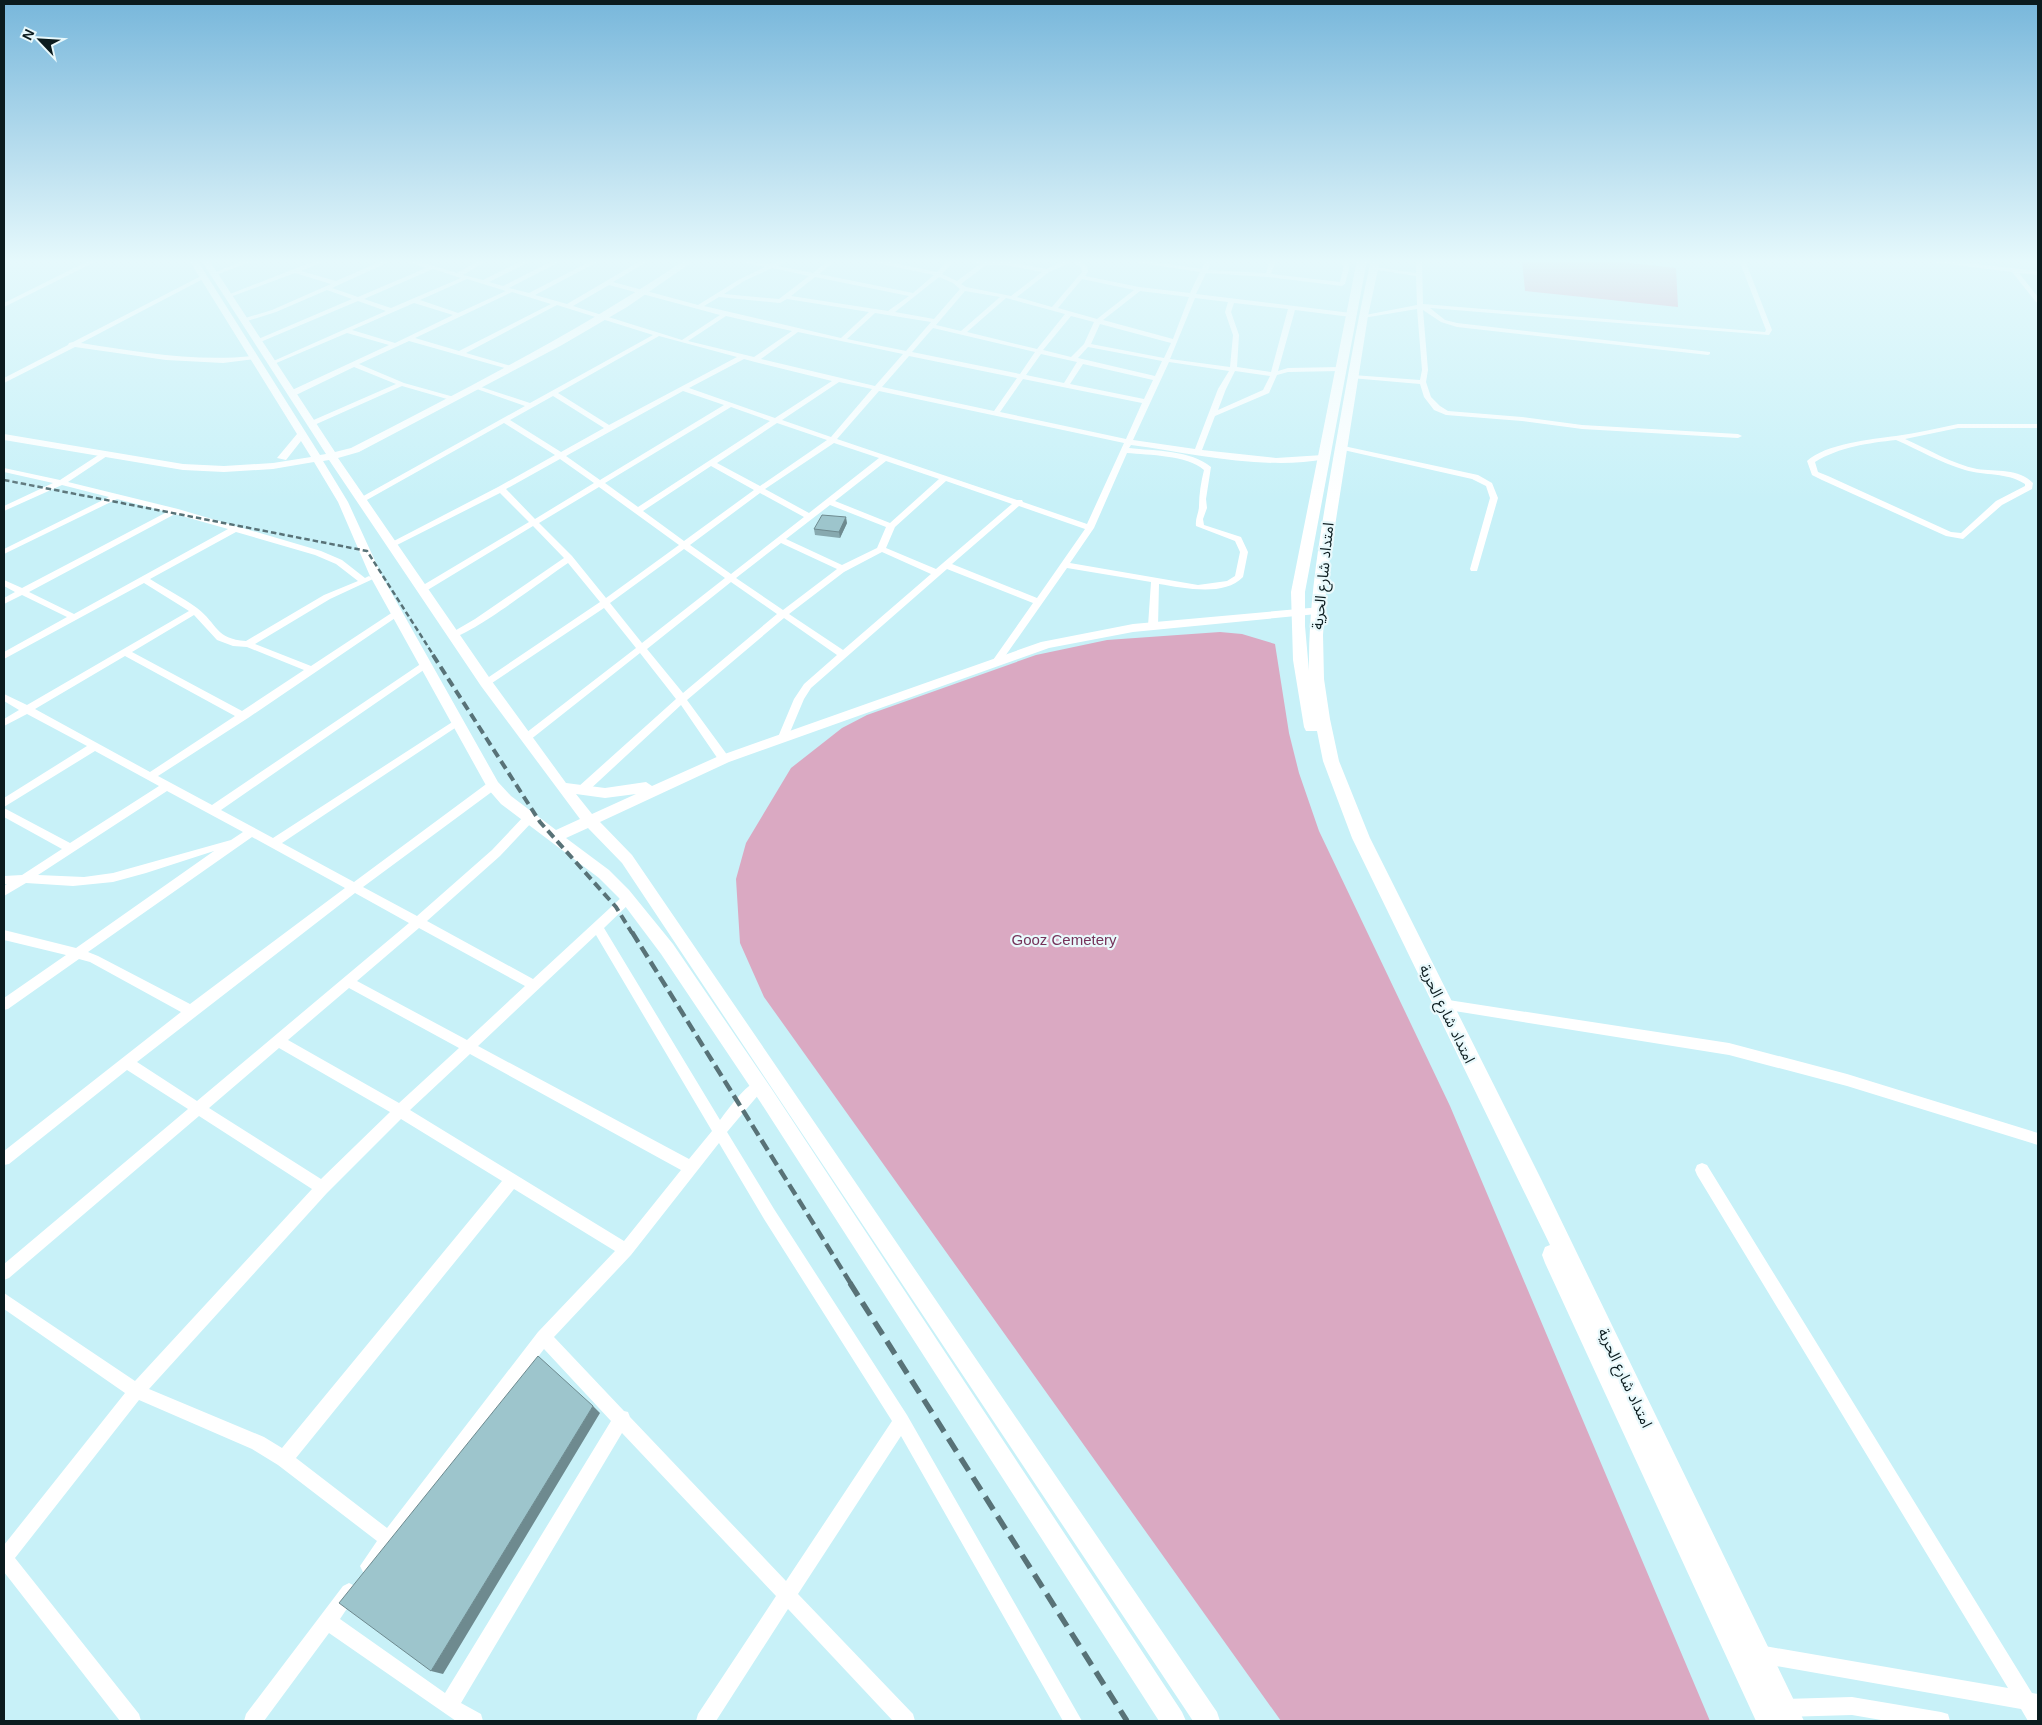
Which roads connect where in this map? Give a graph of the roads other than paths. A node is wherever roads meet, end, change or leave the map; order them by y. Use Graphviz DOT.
graph roads {
  1 [pos="77,340"];
  2 [pos="244,340"];
  3 [pos="325,340"];
  4 [pos="381,340"];
  5 [pos="406,340"];
  6 [pos="415,340"];
  7 [pos="484,340"];
  8 [pos="561,340"];
  9 [pos="647,340"];
  10 [pos="677,340"];
  11 [pos="782,340"];
  12 [pos="844,340"];
  13 [pos="918,340"];
  14 [pos="1000,340"];
  15 [pos="1048,340"];
  16 [pos="1089,340"];
  17 [pos="1170,340"];
  18 [pos="1236,340"];
  19 [pos="1283,340"];
  20 [pos="1353,340"];
  21 [pos="1422,340"];
  22 [pos="1618,340"];
  23 [pos="1646,340"];
  24 [pos="258,341"];
  25 [pos="683,342"];
  26 [pos="1175,342"];
  27 [pos="71,344"];
  28 [pos="396,345"];
  29 [pos="1087,345"];
  30 [pos="1647,347"];
  31 [pos="1040,350"];
  32 [pos="460,353"];
  33 [pos="1708,353"];
  34 [pos="905,354"];
  35 [pos="742,357"];
  36 [pos="253,358"];
  37 [pos="755,360"];
  38 [pos="1077,360"];
  39 [pos="1166,360"];
  40 [pos="272,363"];
  41 [pos="355,365"];
  42 [pos="512,368"];
  43 [pos="1233,369"];
  44 [pos="1347,373"];
  45 [pos="1274,374"];
  46 [pos="1023,377"];
  47 [pos="1157,379"];
  48 [pos="838,380"];
  49 [pos="4,381"];
  50 [pos="1423,382"];
  51 [pos="402,384"];
  52 [pos="1066,386"];
  53 [pos="476,387"];
  54 [pos="876,388"];
  55 [pos="684,389"];
  56 [pos="293,393"];
  57 [pos="554,393"];
  58 [pos="450,399"];
  59 [pos="1146,402"];
  60 [pos="530,405"];
  61 [pos="730,405"];
  62 [pos="996,414"];
  63 [pos="1212,415"];
  64 [pos="505,420"];
  65 [pos="777,422"];
  66 [pos="2038,426"];
  67 [pos="609,428"];
  68 [pos="307,429"];
  69 [pos="1738,436"];
  70 [pos="4,437"];
  71 [pos="1897,438"];
  72 [pos="831,441"];
  73 [pos="1127,446"];
  74 [pos="1342,447"];
  75 [pos="1198,451"];
  76 [pos="322,453"];
  77 [pos="106,454"];
  78 [pos="560,455"];
  79 [pos="886,457"];
  80 [pos="1323,457"];
  81 [pos="282,458"];
  82 [pos="713,464"];
  83 [pos="257,466"];
  84 [pos="4,470"];
  85 [pos="945,478"];
  86 [pos="62,482"];
  87 [pos="600,483"];
  88 [pos="501,489"];
  89 [pos="759,490"];
  90 [pos="116,496"];
  91 [pos="362,499"];
  92 [pos="831,502"];
  93 [pos="1019,502"];
  94 [pos="4,509"];
  95 [pos="639,510"];
  96 [pos="175,511"];
  97 [pos="811,517"];
  98 [pos="535,524"];
  99 [pos="891,526"];
  100 [pos="1090,528"];
  101 [pos="234,529"];
  102 [pos="782,540"];
  103 [pos="392,544"];
  104 [pos="684,544"];
  105 [pos="881,550"];
  106 [pos="4,552"];
  107 [pos="569,558"];
  108 [pos="1066,564"];
  109 [pos="946,565"];
  110 [pos="843,569"];
  111 [pos="1474,569"];
  112 [pos="937,573"];
  113 [pos="370,578"];
  114 [pos="732,579"];
  115 [pos="144,580"];
  116 [pos="1155,580"];
  117 [pos="4,583"];
  118 [pos="423,589"];
  119 [pos="23,591"];
  120 [pos="4,601"];
  121 [pos="605,602"];
  122 [pos="1039,602"];
  123 [pos="195,610"];
  124 [pos="1307,610"];
  125 [pos="396,614"];
  126 [pos="784,614"];
  127 [pos="74,617"];
  128 [pos="1153,626"];
  129 [pos="454,635"];
  130 [pos="248,644"];
  131 [pos="641,649"];
  132 [pos="126,652"];
  133 [pos="842,654"];
  134 [pos="4,656"];
  135 [pos="998,660"];
  136 [pos="426,665"];
  137 [pos="312,670"];
  138 [pos="486,683"];
  139 [pos="4,697"];
  140 [pos="681,698"];
  141 [pos="27,710"];
  142 [pos="244,716"];
  143 [pos="457,722"];
  144 [pos="4,723"];
  145 [pos="783,737"];
  146 [pos="526,738"];
  147 [pos="95,746"];
  148 [pos="724,759"];
  149 [pos="151,776"];
  150 [pos="679,779"];
  151 [pos="168,785"];
  152 [pos="493,786"];
  153 [pos="562,787"];
  154 [pos="582,790"];
  155 [pos="4,802"];
  156 [pos="210,811"];
  157 [pos="4,812"];
  158 [pos="529,818"];
  159 [pos="589,820"];
  160 [pos="250,832"];
  161 [pos="556,836"];
  162 [pos="238,841"];
  163 [pos="272,844"];
  164 [pos="71,849"];
  165 [pos="25,878"];
  166 [pos="4,880"];
  167 [pos="355,888"];
  168 [pos="4,892"];
  169 [pos="627,899"];
  170 [pos="418,922"];
  171 [pos="596,927"];
  172 [pos="4,935"];
  173 [pos="76,953"];
  174 [pos="349,982"];
  175 [pos="534,985"];
  176 [pos="1442,1004"];
  177 [pos="4,1005"];
  178 [pos="191,1011"];
  179 [pos="278,1041"];
  180 [pos="469,1047"];
  181 [pos="126,1062"];
  182 [pos="759,1086"];
  183 [pos="198,1108"];
  184 [pos="400,1111"];
  185 [pos="719,1132"];
  186 [pos="2038,1140"];
  187 [pos="4,1160"];
  188 [pos="691,1168"];
  189 [pos="1702,1170"];
  190 [pos="512,1180"];
  191 [pos="322,1188"];
  192 [pos="626,1250"];
  193 [pos="4,1273"];
  194 [pos="4,1300"];
  195 [pos="543,1337"];
  196 [pos="136,1391"];
  197 [pos="622,1418"];
  198 [pos="901,1421"];
  199 [pos="284,1459"];
  200 [pos="389,1540"];
  201 [pos="4,1558"];
  202 [pos="788,1596"];
  203 [pos="327,1621"];
  204 [pos="1747,1652"];
  205 [pos="2032,1703"];
  206 [pos="448,1706"];
  207 [pos="1777,1715"];
  208 [pos="2038,1720"];
  209 [pos="132,1721"];
  210 [pos="253,1721"];
  211 [pos="474,1721"];
  212 [pos="705,1721"];
  213 [pos="906,1721"];
  214 [pos="1073,1721"];
  215 [pos="1173,1721"];
  216 [pos="1208,1721"];
  217 [pos="1941,1721"];
  1 -- 27 [label="street"];
  2 -- 36 [label="main road"];
  3 -- 40 [label="street"];
  4 -- 28 [label="street"];
  5 -- 28 [label="street"];
  6 -- 32 [label="street"];
  7 -- 32 [label="street"];
  8 -- 42 [label="main road"];
  9 -- 57 [label="street"];
  10 -- 25 [label="street"];
  11 -- 37 [label="street"];
  12 -- 34 [label="street"];
  13 -- 34 [label="street"];
  14 -- 31 [label="street"];
  15 -- 31 [label="street"];
  16 -- 29 [label="street"];
  17 -- 26 [label="street"];
  18 -- 43 [label="street"];
  19 -- 45 [label="street"];
  20 -- 44 [label="main road, امتداد شارع الحرية"];
  21 -- 50 [label="street"];
  22 -- 30 [label="street"];
  23 -- 30 [label="street"];
  24 -- 40 [label="main road"];
  25 -- 35 [label="street"];
  26 -- 39 [label="street"];
  27 -- 36 [label="street"];
  27 -- 49 [label="street"];
  28 -- 41 [label="street"];
  29 -- 38 [label="street"];
  29 -- 39 [label="street"];
  30 -- 33 [label="street"];
  31 -- 38 [label="street"];
  31 -- 46 [label="street"];
  32 -- 42 [label="street"];
  34 -- 46 [label="street"];
  34 -- 54 [label="street"];
  35 -- 37 [label="street"];
  35 -- 55 [label="street"];
  36 -- 68 [label="main road"];
  37 -- 48 [label="street"];
  38 -- 47 [label="street"];
  38 -- 52 [label="street"];
  39 -- 43 [label="street"];
  39 -- 47 [label="street"];
  40 -- 56 [label="main road"];
  41 -- 51 [label="street"];
  41 -- 56 [label="street"];
  42 -- 53 [label="main road"];
  43 -- 45 [label="street"];
  43 -- 63 [label="street"];
  44 -- 45 [label="street"];
  44 -- 50 [label="street"];
  44 -- 74 [label="main road, امتداد شارع الحرية"];
  44 -- 80 [label="main road, امتداد شارع الحرية"];
  45 -- 63 [label="street"];
  46 -- 52 [label="street"];
  46 -- 62 [label="street"];
  47 -- 59 [label="street"];
  48 -- 54 [label="street"];
  48 -- 65 [label="street"];
  50 -- 69 [label="street"];
  51 -- 58 [label="street"];
  51 -- 68 [label="street"];
  52 -- 59 [label="street"];
  53 -- 58 [label="main road"];
  53 -- 60 [label="street"];
  54 -- 62 [label="street"];
  54 -- 72 [label="street"];
  55 -- 61 [label="street"];
  55 -- 67 [label="street"];
  56 -- 68 [label="main road"];
  57 -- 60 [label="street"];
  57 -- 67 [label="street"];
  58 -- 76 [label="main road"];
  59 -- 73 [label="street"];
  60 -- 64 [label="street"];
  61 -- 65 [label="street"];
  61 -- 87 [label="street"];
  62 -- 73 [label="street"];
  63 -- 75 [label="street"];
  64 -- 78 [label="street"];
  64 -- 91 [label="street"];
  65 -- 72 [label="street"];
  65 -- 82 [label="street"];
  66 -- 71 [label="street"];
  67 -- 78 [label="street"];
  68 -- 76 [label="main road"];
  68 -- 81 [label="main road"];
  70 -- 77 [label="main road"];
  71 -- 71 [label="street"];
  72 -- 79 [label="street"];
  72 -- 89 [label="street"];
  73 -- 75 [label="street"];
  73 -- 100 [label="street"];
  73 -- 116 [label="street"];
  74 -- 111 [label="street"];
  74 -- 124 [label="main road, امتداد شارع الحرية"];
  75 -- 80 [label="street"];
  76 -- 81 [label="main road"];
  76 -- 83 [label="main road"];
  76 -- 91 [label="main road"];
  76 -- 113 [label="main road"];
  77 -- 83 [label="main road"];
  77 -- 86 [label="street"];
  78 -- 87 [label="street"];
  78 -- 88 [label="street"];
  79 -- 85 [label="street"];
  79 -- 92 [label="street"];
  80 -- 124 [label="main road, امتداد شارع الحرية"];
  81 -- 83 [label="main road"];
  82 -- 89 [label="street"];
  82 -- 95 [label="street"];
  84 -- 86 [label="street"];
  85 -- 93 [label="street"];
  85 -- 99 [label="street"];
  86 -- 90 [label="street"];
  86 -- 94 [label="street"];
  87 -- 95 [label="street"];
  87 -- 98 [label="street"];
  88 -- 98 [label="street"];
  88 -- 103 [label="street"];
  89 -- 97 [label="street"];
  89 -- 104 [label="street"];
  90 -- 96 [label="street"];
  90 -- 106 [label="street"];
  91 -- 103 [label="main road"];
  92 -- 97 [label="street"];
  92 -- 99 [label="street"];
  93 -- 100 [label="street"];
  93 -- 109 [label="street"];
  95 -- 104 [label="street"];
  96 -- 101 [label="street"];
  96 -- 119 [label="street"];
  97 -- 102 [label="street"];
  98 -- 107 [label="street"];
  98 -- 118 [label="street"];
  99 -- 105 [label="street"];
  100 -- 108 [label="street"];
  101 -- 113 [label="street"];
  101 -- 115 [label="street"];
  102 -- 110 [label="street"];
  102 -- 114 [label="street"];
  103 -- 118 [label="main road"];
  104 -- 114 [label="street"];
  104 -- 121 [label="street"];
  105 -- 110 [label="street"];
  105 -- 112 [label="street"];
  107 -- 121 [label="street"];
  107 -- 129 [label="street"];
  108 -- 116 [label="street"];
  108 -- 122 [label="street"];
  109 -- 112 [label="street"];
  109 -- 122 [label="street"];
  110 -- 126 [label="street"];
  112 -- 133 [label="street"];
  113 -- 125 [label="main road"];
  113 -- 130 [label="street"];
  114 -- 126 [label="street"];
  114 -- 131 [label="street"];
  115 -- 123 [label="street"];
  115 -- 127 [label="street"];
  116 -- 128 [label="street"];
  117 -- 119 [label="street"];
  118 -- 129 [label="main road"];
  119 -- 120 [label="street"];
  119 -- 127 [label="street"];
  121 -- 131 [label="street"];
  121 -- 138 [label="street"];
  122 -- 135 [label="street"];
  123 -- 130 [label="street"];
  123 -- 132 [label="street"];
  124 -- 128 [label="main road"];
  124 -- 176 [label="main road, امتداد شارع الحرية"];
  124 -- 204 [label="main road"];
  125 -- 136 [label="main road"];
  125 -- 137 [label="street"];
  126 -- 133 [label="street"];
  126 -- 140 [label="street"];
  127 -- 134 [label="street"];
  128 -- 135 [label="main road"];
  129 -- 138 [label="main road"];
  130 -- 137 [label="street"];
  131 -- 140 [label="street"];
  131 -- 146 [label="street"];
  132 -- 141 [label="street"];
  132 -- 142 [label="street"];
  133 -- 145 [label="street"];
  135 -- 145 [label="main road"];
  136 -- 143 [label="main road"];
  136 -- 156 [label="street"];
  137 -- 142 [label="street"];
  138 -- 146 [label="main road"];
  139 -- 141 [label="street"];
  140 -- 148 [label="street"];
  140 -- 154 [label="street"];
  141 -- 144 [label="street"];
  141 -- 147 [label="street"];
  142 -- 149 [label="street"];
  143 -- 152 [label="main road"];
  143 -- 163 [label="street"];
  145 -- 148 [label="main road"];
  146 -- 153 [label="main road"];
  147 -- 149 [label="street"];
  147 -- 155 [label="street"];
  148 -- 150 [label="main road"];
  149 -- 151 [label="street"];
  150 -- 154 [label="main road"];
  150 -- 159 [label="main road"];
  151 -- 156 [label="street"];
  151 -- 164 [label="street"];
  152 -- 158 [label="main road"];
  152 -- 167 [label="street"];
  153 -- 154 [label="main road"];
  153 -- 159 [label="main road"];
  156 -- 160 [label="street"];
  157 -- 164 [label="street"];
  158 -- 161 [label="main road"];
  158 -- 170 [label="street"];
  159 -- 161 [label="main road"];
  159 -- 216 [label="main road"];
  160 -- 162 [label="street"];
  160 -- 163 [label="street"];
  161 -- 169 [label="main road"];
  162 -- 165 [label="street"];
  162 -- 173 [label="street"];
  163 -- 167 [label="street"];
  164 -- 165 [label="street"];
  165 -- 166 [label="street"];
  165 -- 168 [label="street"];
  167 -- 170 [label="street"];
  167 -- 178 [label="street"];
  169 -- 171 [label="street"];
  169 -- 182 [label="main road"];
  170 -- 174 [label="street"];
  170 -- 175 [label="street"];
  171 -- 175 [label="street"];
  171 -- 185 [label="street"];
  172 -- 173 [label="street"];
  173 -- 177 [label="street"];
  173 -- 178 [label="street"];
  174 -- 179 [label="street"];
  174 -- 180 [label="street"];
  175 -- 180 [label="street"];
  176 -- 186 [label="street"];
  176 -- 204 [label="main road, امتداد شارع الحرية"];
  178 -- 181 [label="street"];
  179 -- 183 [label="street"];
  179 -- 184 [label="street"];
  180 -- 184 [label="street"];
  180 -- 188 [label="street"];
  181 -- 183 [label="street"];
  181 -- 187 [label="street"];
  182 -- 185 [label="street"];
  182 -- 215 [label="main road"];
  183 -- 191 [label="street"];
  183 -- 193 [label="street"];
  184 -- 190 [label="street"];
  184 -- 191 [label="street"];
  185 -- 188 [label="street"];
  185 -- 198 [label="street"];
  188 -- 192 [label="street"];
  189 -- 205 [label="street"];
  190 -- 192 [label="street"];
  190 -- 199 [label="street"];
  191 -- 196 [label="street"];
  192 -- 195 [label="street"];
  194 -- 196 [label="street"];
  195 -- 197 [label="street"];
  195 -- 200 [label="street"];
  196 -- 199 [label="street"];
  196 -- 201 [label="street"];
  197 -- 202 [label="street"];
  197 -- 206 [label="street"];
  198 -- 202 [label="street"];
  198 -- 214 [label="street"];
  199 -- 200 [label="street"];
  200 -- 203 [label="street"];
  201 -- 209 [label="street"];
  202 -- 212 [label="street"];
  202 -- 213 [label="street"];
  203 -- 206 [label="street"];
  203 -- 210 [label="street"];
  204 -- 205 [label="street"];
  204 -- 207 [label="main road"];
  205 -- 208 [label="street"];
  206 -- 211 [label="street"];
  207 -- 217 [label="street"];
}
